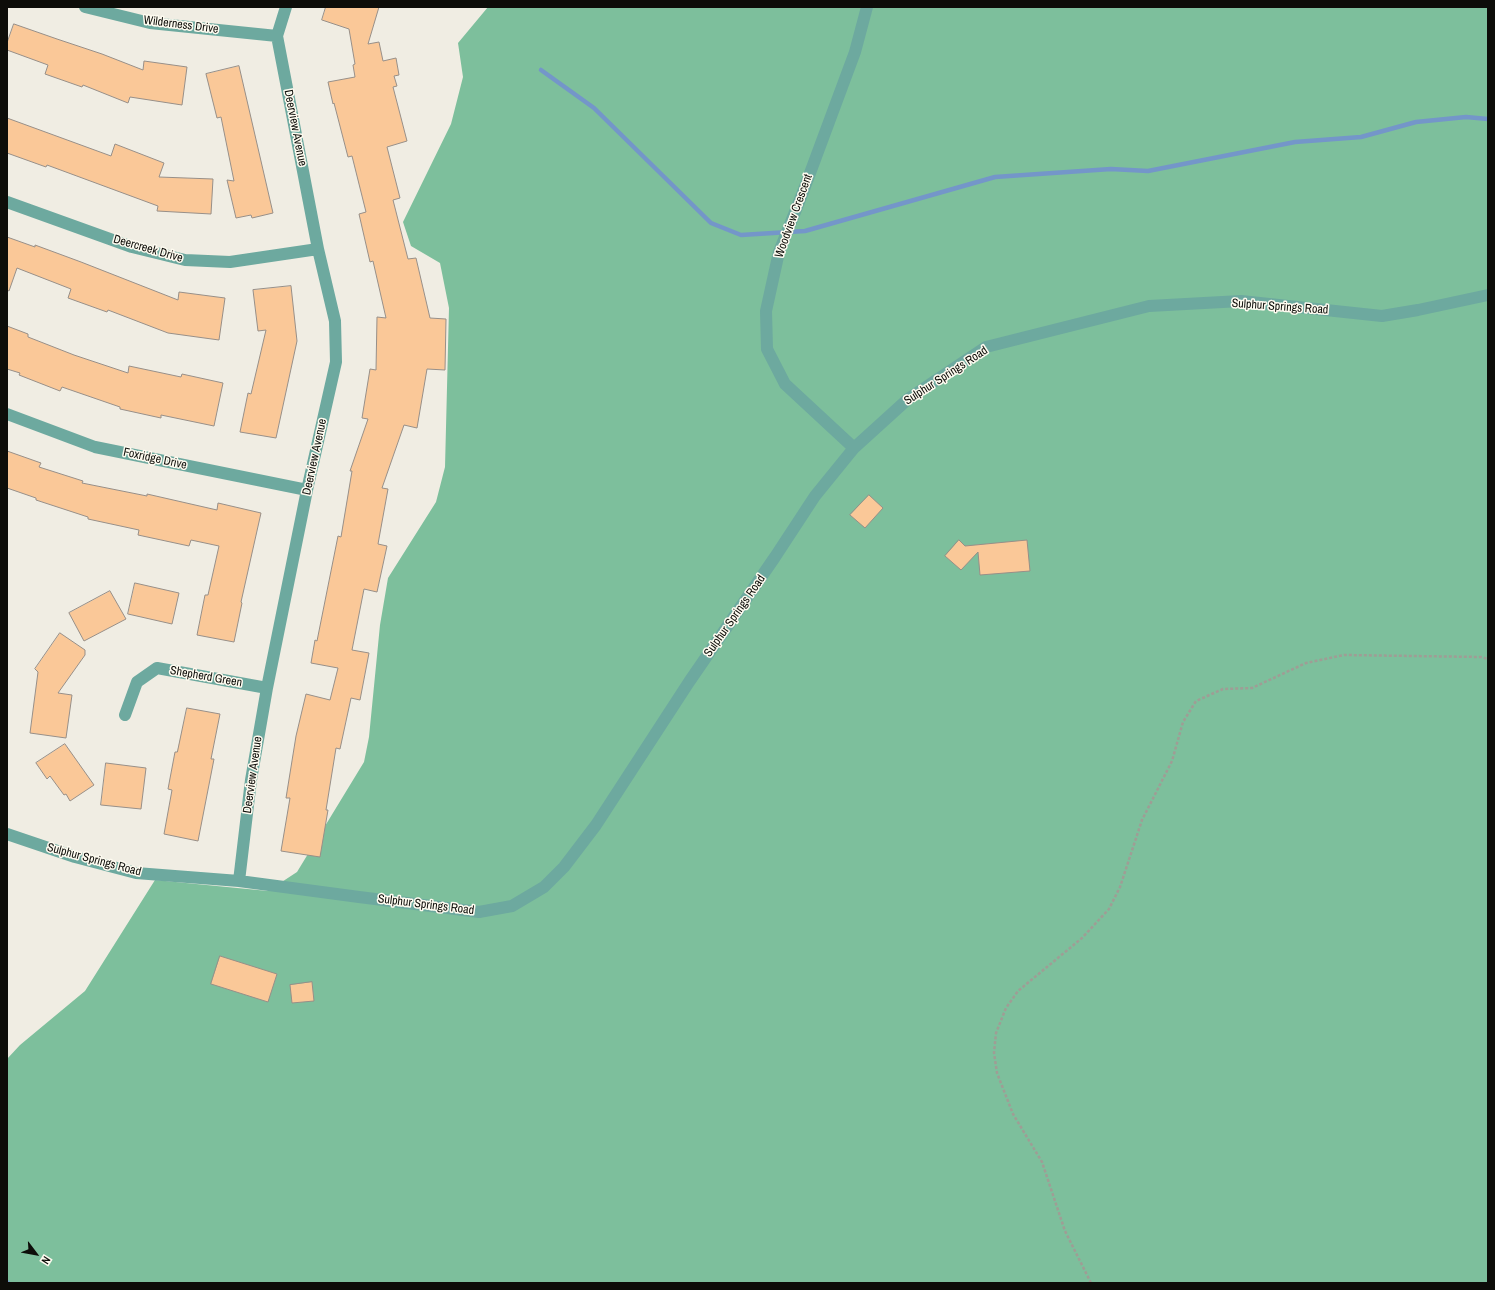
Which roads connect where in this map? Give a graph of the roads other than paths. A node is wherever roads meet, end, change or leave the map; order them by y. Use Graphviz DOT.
graph roads {
  1 [pos="85,7"];
  2 [pos="286,7"];
  3 [pos="868,7"];
  4 [pos="277,36"];
  5 [pos="7,202"];
  6 [pos="318,249"];
  7 [pos="1488,295"];
  8 [pos="7,414"];
  9 [pos="854,448"];
  10 [pos="308,490"];
  11 [pos="267,688"];
  12 [pos="125,715"];
  13 [pos="7,834"];
  14 [pos="239,880"];
  1 -- 4 [label="street, Wilderness Drive"];
  2 -- 4 [label="street"];
  3 -- 9 [label="street, Woodview Crescent"];
  4 -- 6 [label="street, Deerview Avenue"];
  5 -- 6 [label="street, Deercreek Drive"];
  6 -- 10 [label="street, Deerview Avenue"];
  7 -- 9 [label="street, Sulphur Springs Road"];
  8 -- 10 [label="street, Foxridge Drive"];
  9 -- 14 [label="street, Sulphur Springs Road"];
  10 -- 11 [label="street, Deerview Avenue"];
  11 -- 12 [label="street, Shepherd Green"];
  11 -- 14 [label="street, Deerview Avenue"];
  13 -- 14 [label="street, Sulphur Springs Road"];
}
